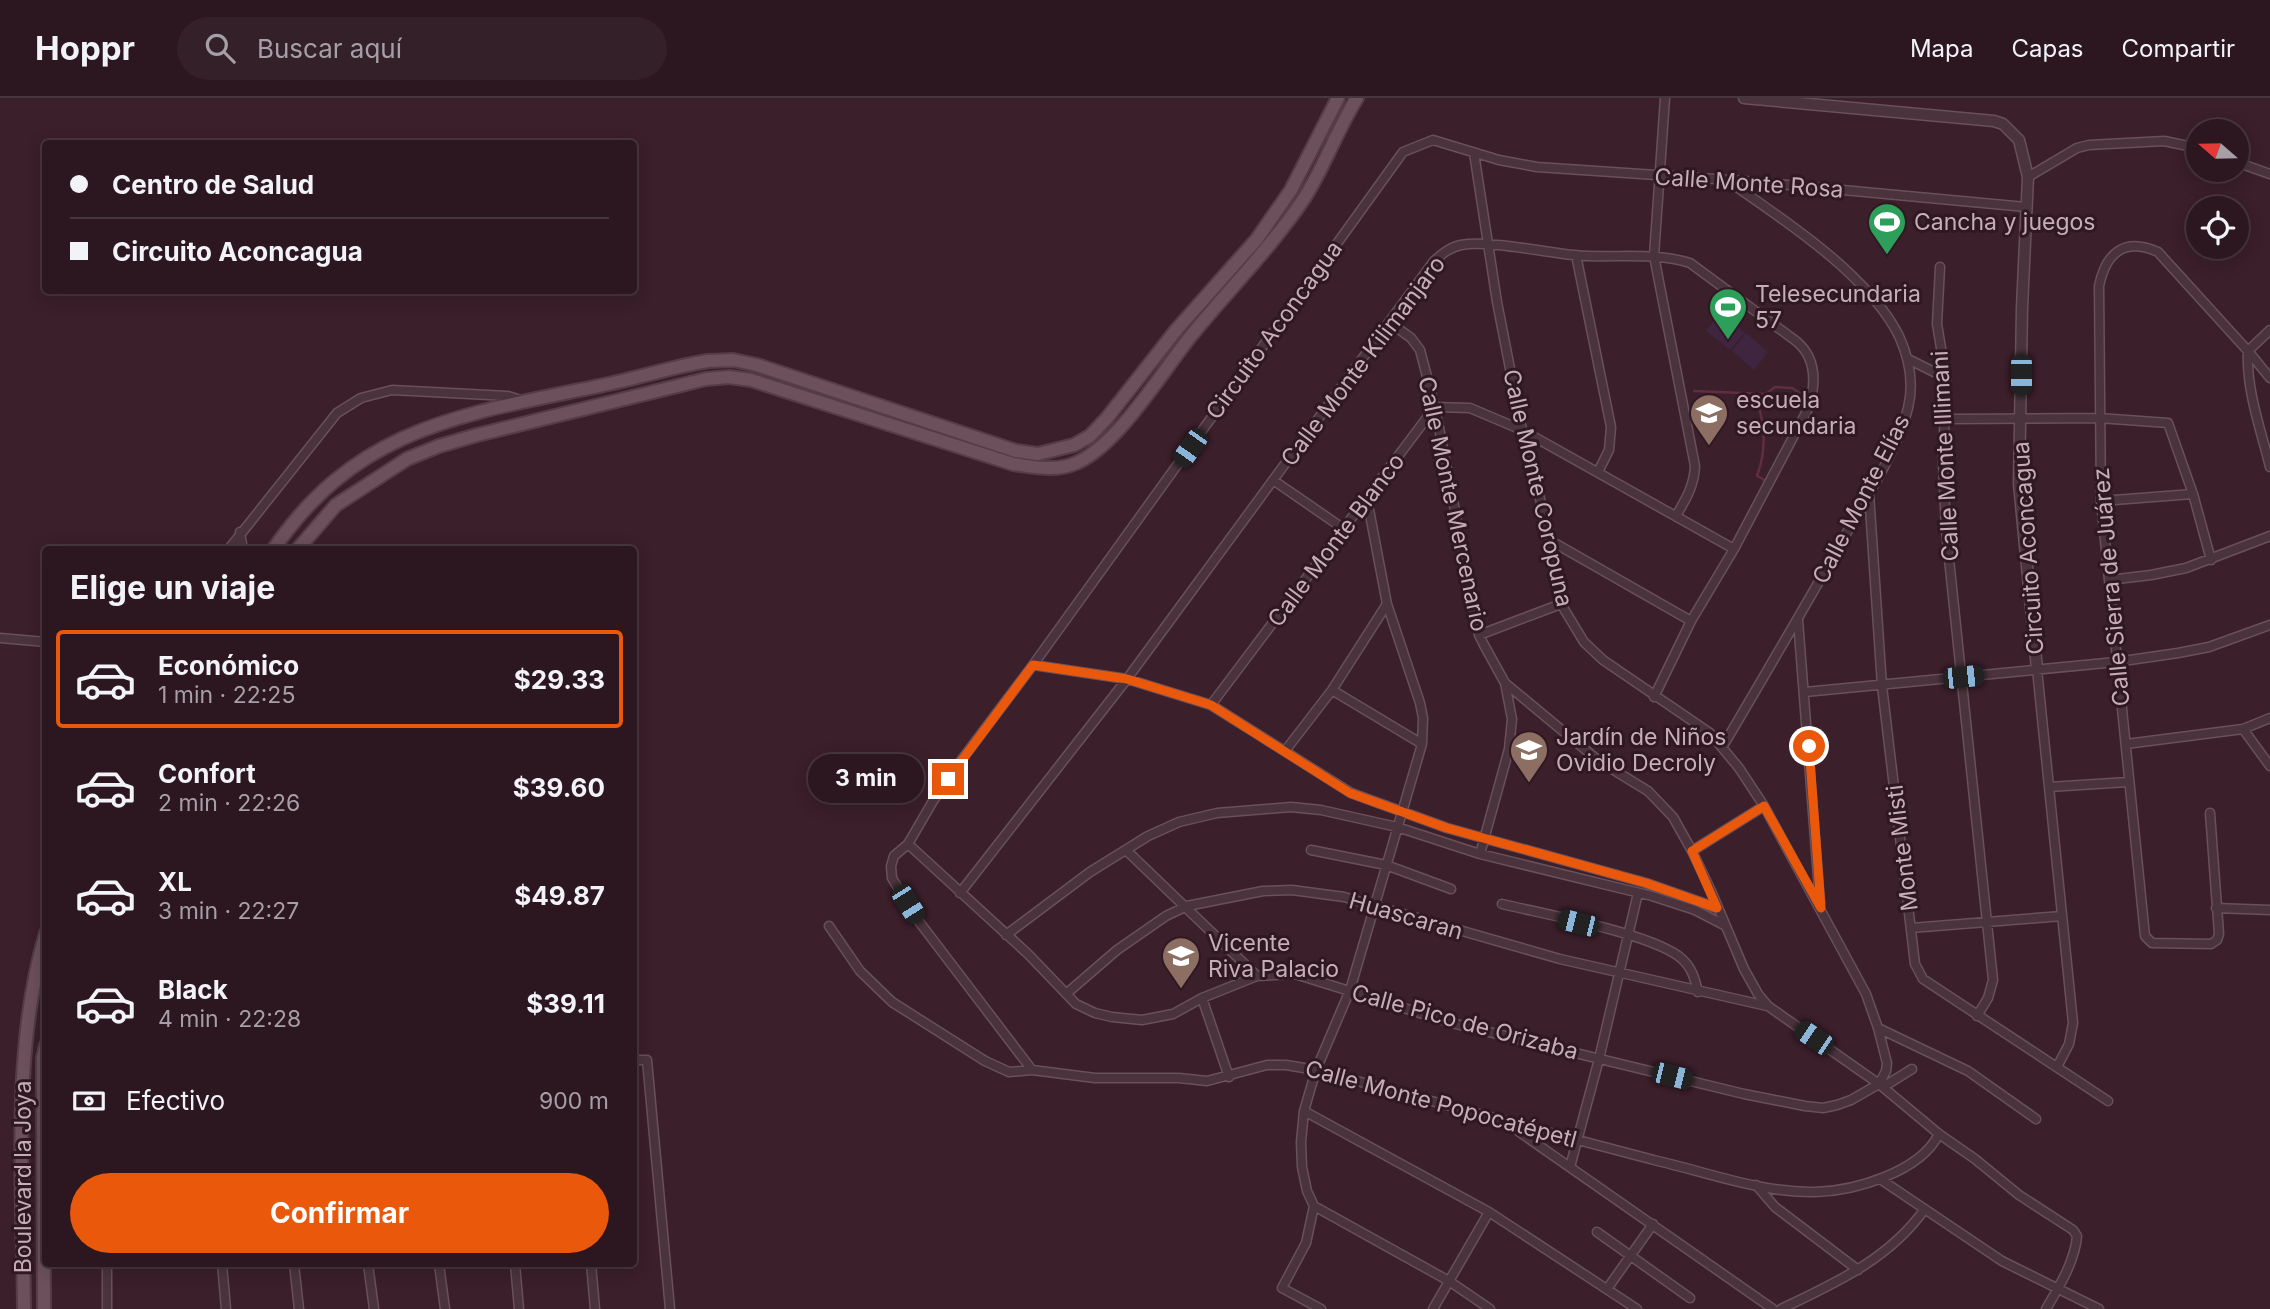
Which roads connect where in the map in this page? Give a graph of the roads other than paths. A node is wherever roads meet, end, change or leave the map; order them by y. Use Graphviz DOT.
graph roads {
  1 [pos="1338,98"];
  2 [pos="1357,98"];
  3 [pos="1665,98"];
  4 [pos="1744,98"];
  5 [pos="2186,146"];
  6 [pos="1474,153"];
  7 [pos="2249,167"];
  8 [pos="2270,174"];
  9 [pos="1660,177"];
  10 [pos="2028,177"];
  11 [pos="1728,181"];
  12 [pos="2026,207"];
  13 [pos="1487,245"];
  14 [pos="1576,255"];
  15 [pos="1654,257"];
  16 [pos="1940,267"];
  17 [pos="1389,322"];
  18 [pos="2270,330"];
  19 [pos="2248,351"];
  20 [pos="1908,359"];
  21 [pos="1946,378"];
  22 [pos="2270,378"];
  23 [pos="526,401"];
  24 [pos="1435,407"];
  25 [pos="2099,418"];
  26 [pos="1946,419"];
  27 [pos="2021,420"];
  28 [pos="1522,430"];
  29 [pos="2270,467"];
  30 [pos="1598,471"];
  31 [pos="1273,480"];
  32 [pos="1869,493"];
  33 [pos="2193,494"];
  34 [pos="1367,499"];
  35 [pos="2101,501"];
  36 [pos="1676,516"];
  37 [pos="1344,529"];
  38 [pos="240,532"];
  39 [pos="2270,536"];
  40 [pos="1551,541"];
  41 [pos="231,546"];
  42 [pos="242,546"];
  43 [pos="276,546"];
  44 [pos="301,546"];
  45 [pos="1734,549"];
  46 [pos="2211,560"];
  47 [pos="2109,580"];
  48 [pos="1387,604"];
  49 [pos="1561,604"];
  50 [pos="1798,620"];
  51 [pos="1691,621"];
  52 [pos="2270,625"];
  53 [pos="1479,635"];
  54 [pos="0,638"];
  55 [pos="42,642"];
  56 [pos="2116,662"];
  57 [pos="1033,665"];
  58 [pos="2037,669"];
  59 [pos="1963,677"];
  60 [pos="1127,679"];
  61 [pos="1505,683"];
  62 [pos="1882,685"];
  63 [pos="1332,690"];
  64 [pos="1805,692"];
  65 [pos="1654,697"];
  66 [pos="1211,705"];
  67 [pos="2270,718"];
  68 [pos="2243,729"];
  69 [pos="1422,744"];
  70 [pos="2126,744"];
  71 [pos="1723,746"];
  72 [pos="1285,751"];
  73 [pos="2270,766"];
  74 [pos="2128,782"];
  75 [pos="2049,787"];
  76 [pos="1764,806"];
  77 [pos="1402,813"];
  78 [pos="2210,813"];
  79 [pos="1396,827"];
  80 [pos="1485,838"];
  81 [pos="908,844"];
  82 [pos="1126,850"];
  83 [pos="1311,850"];
  84 [pos="1692,851"];
  85 [pos="1480,854"];
  86 [pos="1386,865"];
  87 [pos="1451,889"];
  88 [pos="960,893"];
  89 [pos="1638,893"];
  90 [pos="1503,904"];
  91 [pos="1375,906"];
  92 [pos="1185,907"];
  93 [pos="1717,908"];
  94 [pos="1821,908"];
  95 [pos="2217,908"];
  96 [pos="2270,910"];
  97 [pos="2062,916"];
  98 [pos="1987,923"];
  99 [pos="1724,925"];
  100 [pos="829,926"];
  101 [pos="1911,928"];
  102 [pos="1006,935"];
  103 [pos="1629,935"];
  104 [pos="42,946"];
  105 [pos="1619,974"];
  106 [pos="1256,976"];
  107 [pos="1350,990"];
  108 [pos="1698,992"];
  109 [pos="1066,994"];
  110 [pos="1202,999"];
  111 [pos="1768,1006"];
  112 [pos="1977,1016"];
  113 [pos="1878,1028"];
  114 [pos="1599,1059"];
  115 [pos="637,1060"];
  116 [pos="2057,1067"];
  117 [pos="1912,1069"];
  118 [pos="1032,1070"];
  119 [pos="1316,1070"];
  120 [pos="1229,1077"];
  121 [pos="1881,1085"];
  122 [pos="2108,1101"];
  123 [pos="1304,1111"];
  124 [pos="2036,1119"];
  125 [pos="1503,1121"];
  126 [pos="1939,1134"];
  127 [pos="1578,1141"];
  128 [pos="1570,1167"];
  129 [pos="1880,1179"];
  130 [pos="1756,1185"];
  131 [pos="1314,1206"];
  132 [pos="1924,1210"];
  133 [pos="1489,1212"];
  134 [pos="1653,1224"];
  135 [pos="1597,1232"];
  136 [pos="1630,1257"];
  137 [pos="44,1267"];
  138 [pos="107,1267"];
  139 [pos="222,1267"];
  140 [pos="294,1267"];
  141 [pos="368,1267"];
  142 [pos="439,1267"];
  143 [pos="514,1267"];
  144 [pos="591,1267"];
  145 [pos="1858,1270"];
  146 [pos="1450,1281"];
  147 [pos="1607,1289"];
  148 [pos="2057,1290"];
  149 [pos="1690,1298"];
  150 [pos="24,1309"];
  151 [pos="44,1309"];
  152 [pos="107,1309"];
  153 [pos="226,1309"];
  154 [pos="299,1309"];
  155 [pos="374,1309"];
  156 [pos="445,1309"];
  157 [pos="519,1309"];
  158 [pos="595,1309"];
  159 [pos="670,1309"];
  160 [pos="1321,1309"];
  161 [pos="1433,1309"];
  162 [pos="1490,1309"];
  163 [pos="1637,1309"];
  164 [pos="1773,1309"];
  165 [pos="1781,1309"];
  166 [pos="2046,1309"];
  167 [pos="2099,1309"];
  1 -- 23 [label="main road"];
  2 -- 44 [label="main road"];
  3 -- 9 [label="street"];
  4 -- 10 [label="street, Circuito Aconcagua"];
  5 -- 10 [label="street"];
  6 -- 9 [label="street, Calle Monte Rosa"];
  6 -- 13 [label="street, Calle Monte Coropuna"];
  6 -- 57 [label="street, Circuito Aconcagua"];
  7 -- 8 [label="street"];
  9 -- 11 [label="street, Calle Monte Rosa"];
  9 -- 15 [label="street"];
  10 -- 12 [label="street, Circuito Aconcagua"];
  11 -- 12 [label="street, Calle Monte Rosa"];
  11 -- 20 [label="street, Calle Monte Elías"];
  12 -- 27 [label="street, Circuito Aconcagua"];
  13 -- 14 [label="street, Calle Monte Kilimanjaro"];
  13 -- 17 [label="street, Calle Monte Kilimanjaro"];
  13 -- 28 [label="street, Calle Monte Coropuna"];
  14 -- 15 [label="street, Calle Monte Kilimanjaro"];
  14 -- 30 [label="street"];
  15 -- 36 [label="street"];
  15 -- 45 [label="street, Calle Monte Kilimanjaro"];
  16 -- 21 [label="street, Calle Monte Illimani"];
  17 -- 24 [label="street, Calle Monte Mercenario"];
  17 -- 31 [label="street, Calle Monte Kilimanjaro"];
  18 -- 19 [label="street"];
  19 -- 22 [label="street, Calle Sierra de Juárez"];
  19 -- 25 [label="street, Calle Sierra de Juárez"];
  19 -- 29 [label="street"];
  20 -- 21 [label="street"];
  20 -- 32 [label="street, Calle Monte Elías"];
  21 -- 26 [label="street, Calle Monte Illimani"];
  23 -- 38 [label="street"];
  23 -- 43 [label="main road"];
  24 -- 28 [label="street"];
  24 -- 34 [label="street, Calle Monte Blanco"];
  24 -- 53 [label="street, Calle Monte Mercenario"];
  25 -- 27 [label="street"];
  25 -- 33 [label="street"];
  25 -- 35 [label="street, Calle Sierra de Juárez"];
  26 -- 27 [label="street"];
  26 -- 59 [label="street, Calle Monte Illimani"];
  27 -- 58 [label="street, Circuito Aconcagua"];
  28 -- 30 [label="street"];
  28 -- 40 [label="street, Calle Monte Coropuna"];
  30 -- 36 [label="street"];
  31 -- 37 [label="street"];
  31 -- 60 [label="street, Calle Monte Kilimanjaro"];
  32 -- 50 [label="street, Calle Monte Elías"];
  32 -- 62 [label="street, Monte Misti"];
  33 -- 35 [label="street"];
  33 -- 46 [label="street"];
  34 -- 37 [label="street, Calle Monte Blanco"];
  34 -- 48 [label="street"];
  35 -- 47 [label="street, Calle Sierra de Juárez"];
  36 -- 45 [label="street"];
  37 -- 66 [label="street, Calle Monte Blanco"];
  38 -- 41 [label="street"];
  38 -- 42 [label="street"];
  39 -- 46 [label="street"];
  40 -- 49 [label="street, Calle Monte Coropuna"];
  40 -- 51 [label="street"];
  45 -- 51 [label="street, Calle Monte Kilimanjaro"];
  46 -- 47 [label="street"];
  47 -- 56 [label="street, Calle Sierra de Juárez"];
  48 -- 63 [label="street"];
  48 -- 69 [label="street"];
  49 -- 53 [label="street"];
  49 -- 65 [label="street, Calle Monte Coropuna"];
  50 -- 64 [label="street"];
  50 -- 71 [label="street, Calle Monte Elías"];
  51 -- 65 [label="street, Calle Monte Kilimanjaro"];
  52 -- 56 [label="street"];
  53 -- 61 [label="street, Calle Monte Mercenario"];
  54 -- 55 [label="street"];
  56 -- 58 [label="street"];
  56 -- 70 [label="street, Calle Sierra de Juárez"];
  57 -- 60 [label="street"];
  57 -- 81 [label="street, Circuito Aconcagua"];
  58 -- 59 [label="street"];
  58 -- 75 [label="street, Circuito Aconcagua"];
  59 -- 62 [label="street"];
  59 -- 98 [label="street, Calle Monte Illimani"];
  60 -- 66 [label="street"];
  60 -- 88 [label="street, Calle Monte Kilimanjaro"];
  61 -- 80 [label="street"];
  61 -- 84 [label="street, Calle Monte Mercenario"];
  62 -- 64 [label="street"];
  62 -- 101 [label="street, Monte Misti"];
  63 -- 69 [label="street"];
  63 -- 72 [label="street"];
  64 -- 94 [label="street"];
  65 -- 71 [label="street, Calle Monte Coropuna"];
  66 -- 72 [label="street"];
  67 -- 68 [label="street"];
  68 -- 70 [label="street"];
  68 -- 73 [label="street"];
  69 -- 77 [label="street"];
  70 -- 74 [label="street, Calle Sierra de Juárez"];
  71 -- 76 [label="street, Calle Monte Coropuna"];
  72 -- 77 [label="street"];
  74 -- 75 [label="street"];
  74 -- 95 [label="street, Calle Sierra de Juárez"];
  75 -- 97 [label="street, Circuito Aconcagua"];
  76 -- 84 [label="street"];
  76 -- 94 [label="street, Calle Monte Coropuna"];
  77 -- 79 [label="street"];
  77 -- 80 [label="street"];
  78 -- 95 [label="street, Calle Sierra de Juárez"];
  79 -- 82 [label="street"];
  79 -- 85 [label="street"];
  79 -- 86 [label="street"];
  80 -- 85 [label="street"];
  80 -- 93 [label="street"];
  81 -- 88 [label="street, Calle Pico de Orizaba"];
  81 -- 118 [label="street"];
  82 -- 92 [label="street"];
  82 -- 102 [label="street"];
  83 -- 86 [label="street"];
  84 -- 93 [label="street, Calle Monte Mercenario"];
  85 -- 89 [label="street"];
  86 -- 87 [label="street"];
  86 -- 91 [label="street"];
  88 -- 102 [label="street, Calle Pico de Orizaba"];
  89 -- 99 [label="street"];
  89 -- 103 [label="street"];
  90 -- 103 [label="street"];
  91 -- 92 [label="street, Huascaran"];
  91 -- 105 [label="street, Huascaran"];
  91 -- 107 [label="street"];
  92 -- 106 [label="street"];
  92 -- 109 [label="street, Huascaran"];
  93 -- 99 [label="street, Calle Monte Mercenario"];
  94 -- 113 [label="street, Calle Monte Coropuna"];
  95 -- 96 [label="street"];
  97 -- 98 [label="street"];
  97 -- 116 [label="street, Circuito Aconcagua"];
  98 -- 101 [label="street"];
  98 -- 112 [label="street, Calle Monte Illimani"];
  99 -- 111 [label="street, Calle Monte Mercenario"];
  100 -- 118 [label="street, Calle Monte Popocatépetl"];
  101 -- 112 [label="street, Monte Misti"];
  102 -- 109 [label="street, Calle Pico de Orizaba"];
  103 -- 105 [label="street"];
  103 -- 108 [label="street"];
  104 -- 150 [label="main road, Boulevard la Joya"];
  105 -- 108 [label="street, Huascaran"];
  105 -- 114 [label="street"];
  106 -- 107 [label="street, Calle Pico de Orizaba"];
  106 -- 110 [label="street, Calle Pico de Orizaba"];
  107 -- 114 [label="street, Calle Pico de Orizaba"];
  107 -- 119 [label="street"];
  108 -- 111 [label="street, Huascaran"];
  109 -- 110 [label="street, Calle Pico de Orizaba"];
  110 -- 120 [label="street"];
  111 -- 121 [label="street, Calle Monte Mercenario"];
  112 -- 116 [label="street, Monte Misti"];
  113 -- 121 [label="street, Calle Monte Coropuna"];
  113 -- 124 [label="street"];
  114 -- 121 [label="street, Calle Pico de Orizaba"];
  114 -- 127 [label="street"];
  115 -- 159 [label="street"];
  116 -- 122 [label="street, Monte Misti"];
  117 -- 121 [label="street"];
  118 -- 120 [label="street, Calle Monte Popocatépetl"];
  119 -- 120 [label="street, Calle Monte Popocatépetl"];
  119 -- 123 [label="street"];
  119 -- 125 [label="street, Calle Monte Popocatépetl"];
  121 -- 126 [label="street, Calle Monte Mercenario"];
  123 -- 131 [label="street"];
  123 -- 133 [label="street"];
  125 -- 127 [label="street, Calle Monte Popocatépetl"];
  125 -- 128 [label="street"];
  126 -- 129 [label="street, Calle Monte Popocatépetl"];
  126 -- 148 [label="street, Calle Monte Mercenario"];
  127 -- 128 [label="street"];
  127 -- 130 [label="street, Calle Monte Popocatépetl"];
  128 -- 134 [label="street"];
  129 -- 130 [label="street, Calle Monte Popocatépetl"];
  129 -- 132 [label="street"];
  130 -- 145 [label="street"];
  131 -- 146 [label="street"];
  131 -- 160 [label="street"];
  132 -- 145 [label="street"];
  132 -- 148 [label="street"];
  133 -- 146 [label="street"];
  133 -- 147 [label="street"];
  134 -- 136 [label="street"];
  134 -- 164 [label="street"];
  135 -- 136 [label="street"];
  136 -- 147 [label="street"];
  136 -- 149 [label="street"];
  137 -- 151 [label="main road, Boulevard la Joya"];
  138 -- 152 [label="street"];
  139 -- 153 [label="street"];
  140 -- 154 [label="street"];
  141 -- 155 [label="street"];
  142 -- 156 [label="street"];
  143 -- 157 [label="street"];
  144 -- 158 [label="street"];
  145 -- 165 [label="street"];
  146 -- 161 [label="street"];
  146 -- 162 [label="street"];
  147 -- 163 [label="street"];
  148 -- 166 [label="street"];
  148 -- 167 [label="street"];
}
